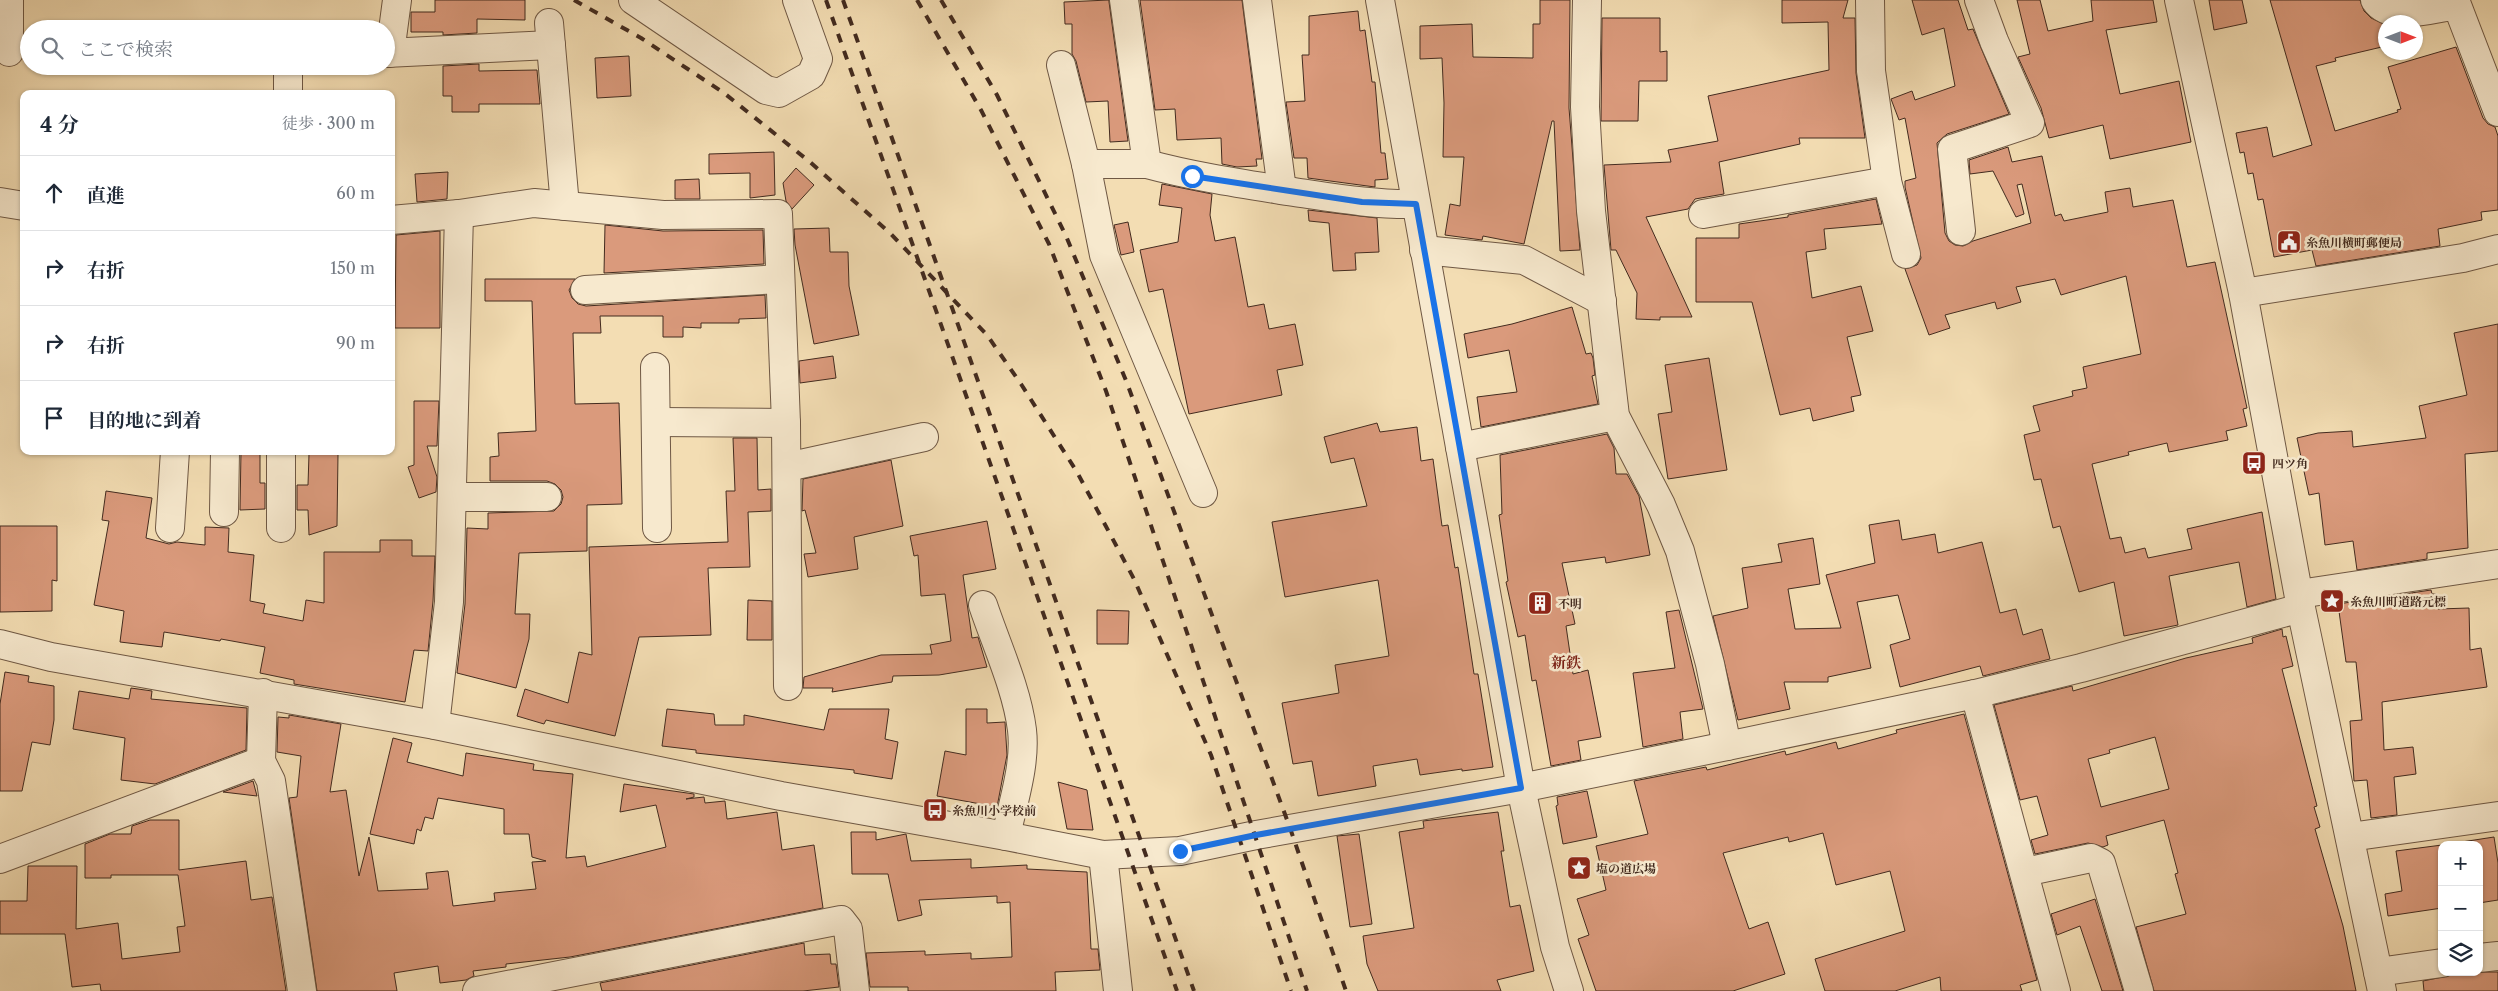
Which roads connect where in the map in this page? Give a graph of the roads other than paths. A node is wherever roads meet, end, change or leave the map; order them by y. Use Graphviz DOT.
graph roads {
  1 [pos="8,0"];
  2 [pos="397,0"];
  3 [pos="633,0"];
  4 [pos="797,0"];
  5 [pos="1124,0"];
  6 [pos="1257,0"];
  7 [pos="1380,0"];
  8 [pos="1587,0"];
  9 [pos="1870,0"];
  10 [pos="1979,0"];
  11 [pos="2179,0"];
  12 [pos="2375,0"];
  13 [pos="2455,3"];
  14 [pos="394,20"];
  15 [pos="12,52"];
  16 [pos="395,52"];
  17 [pos="1061,65"];
  18 [pos="288,75"];
  19 [pos="288,90"];
  20 [pos="2498,112"];
  21 [pos="1086,164"];
  22 [pos="1147,164"];
  23 [pos="1887,181"];
  24 [pos="1282,190"];
  25 [pos="0,202"];
  26 [pos="1416,204"];
  27 [pos="20,205"];
  28 [pos="565,206"];
  29 [pos="459,214"];
  30 [pos="1703,214"];
  31 [pos="395,220"];
  32 [pos="1961,231"];
  33 [pos="2498,249"];
  34 [pos="1424,250"];
  35 [pos="1906,254"];
  36 [pos="780,279"];
  37 [pos="584,290"];
  38 [pos="2243,294"];
  39 [pos="1602,301"];
  40 [pos="655,366"];
  41 [pos="1615,416"];
  42 [pos="657,422"];
  43 [pos="786,423"];
  44 [pos="924,437"];
  45 [pos="1460,447"];
  46 [pos="175,455"];
  47 [pos="225,455"];
  48 [pos="281,455"];
  49 [pos="787,467"];
  50 [pos="1203,493"];
  51 [pos="452,497"];
  52 [pos="547,497"];
  53 [pos="224,512"];
  54 [pos="170,528"];
  55 [pos="281,528"];
  56 [pos="657,528"];
  57 [pos="2498,564"];
  58 [pos="2300,601"];
  59 [pos="983,605"];
  60 [pos="0,644"];
  61 [pos="788,686"];
  62 [pos="263,693"];
  63 [pos="1976,694"];
  64 [pos="435,725"];
  65 [pos="1727,746"];
  66 [pos="262,761"];
  67 [pos="1521,788"];
  68 [pos="2498,816"];
  69 [pos="1006,836"];
  70 [pos="2350,837"];
  71 [pos="1103,856"];
  72 [pos="0,859"];
  73 [pos="2025,872"];
  74 [pos="2498,956"];
  75 [pos="2483,958"];
  76 [pos="2438,964"];
  77 [pos="2380,982"];
  78 [pos="490,990"];
  79 [pos="1567,990"];
  80 [pos="302,991"];
  81 [pos="855,991"];
  82 [pos="1118,991"];
  83 [pos="2056,991"];
  84 [pos="2139,991"];
  1 -- 15 [label="street"];
  2 -- 14 [label="street"];
  3 -- 4 [label="street"];
  5 -- 22 [label="street"];
  6 -- 24 [label="street"];
  7 -- 26 [label="street"];
  8 -- 39 [label="street"];
  9 -- 23 [label="street"];
  10 -- 32 [label="street"];
  11 -- 38 [label="street"];
  12 -- 13 [label="street"];
  13 -- 20 [label="street"];
  16 -- 28 [label="street"];
  17 -- 21 [label="street"];
  18 -- 19 [label="street"];
  21 -- 22 [label="street"];
  21 -- 50 [label="street"];
  22 -- 24 [label="street"];
  23 -- 30 [label="street"];
  23 -- 35 [label="street"];
  24 -- 26 [label="street"];
  25 -- 27 [label="street"];
  26 -- 34 [label="street"];
  28 -- 29 [label="street"];
  28 -- 36 [label="street"];
  29 -- 31 [label="street"];
  29 -- 51 [label="street"];
  33 -- 38 [label="street"];
  34 -- 39 [label="street"];
  34 -- 45 [label="street"];
  36 -- 37 [label="street"];
  36 -- 43 [label="street"];
  38 -- 58 [label="street"];
  39 -- 41 [label="street"];
  40 -- 42 [label="street"];
  41 -- 45 [label="street"];
  41 -- 65 [label="street"];
  42 -- 43 [label="street"];
  42 -- 56 [label="street"];
  43 -- 49 [label="street"];
  44 -- 49 [label="street"];
  45 -- 67 [label="street"];
  46 -- 54 [label="street"];
  47 -- 53 [label="street"];
  48 -- 55 [label="street"];
  49 -- 61 [label="street"];
  51 -- 52 [label="street"];
  51 -- 64 [label="street"];
  57 -- 58 [label="street"];
  58 -- 63 [label="street"];
  58 -- 70 [label="street"];
  59 -- 69 [label="street"];
  60 -- 62 [label="street"];
  62 -- 64 [label="street"];
  62 -- 66 [label="street"];
  63 -- 65 [label="street"];
  63 -- 73 [label="street"];
  64 -- 69 [label="street"];
  65 -- 67 [label="street"];
  66 -- 72 [label="street"];
  66 -- 80 [label="street"];
  67 -- 71 [label="street"];
  67 -- 79 [label="street"];
  68 -- 70 [label="street"];
  69 -- 71 [label="street"];
  70 -- 77 [label="street"];
  71 -- 82 [label="street"];
  73 -- 83 [label="street"];
  73 -- 84 [label="street"];
  74 -- 75 [label="street"];
  76 -- 77 [label="street"];
  78 -- 81 [label="street"];
}
